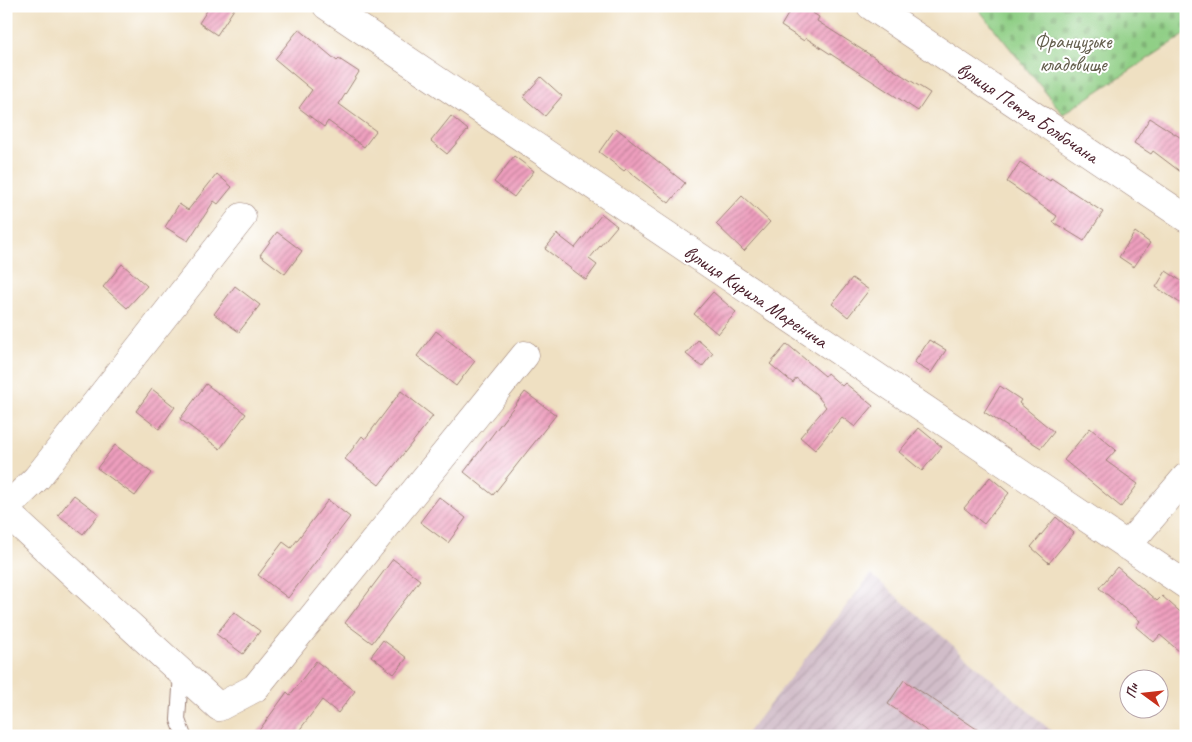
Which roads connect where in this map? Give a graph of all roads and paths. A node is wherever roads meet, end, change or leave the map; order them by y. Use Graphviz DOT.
graph roads {
  1 [pos="327,6"];
  2 [pos="871,6"];
  3 [pos="242,217"];
  4 [pos="1186,218"];
  5 [pos="525,355"];
  6 [pos="1186,477"];
  7 [pos="6,508"];
  8 [pos="6,512"];
  9 [pos="1128,546"];
  10 [pos="1186,585"];
  11 [pos="181,673"];
  12 [pos="184,736"];
  1 -- 9 [label="street, вулиця Кирила Маренича"];
  2 -- 4 [label="street, вулиця Петра Болбочана"];
  3 -- 7 [label="street"];
  5 -- 11 [label="street"];
  6 -- 9 [label="street"];
  8 -- 11 [label="street"];
  9 -- 10 [label="street, вулиця Кирила Маренича"];
  11 -- 12 [label="lane"];
}
